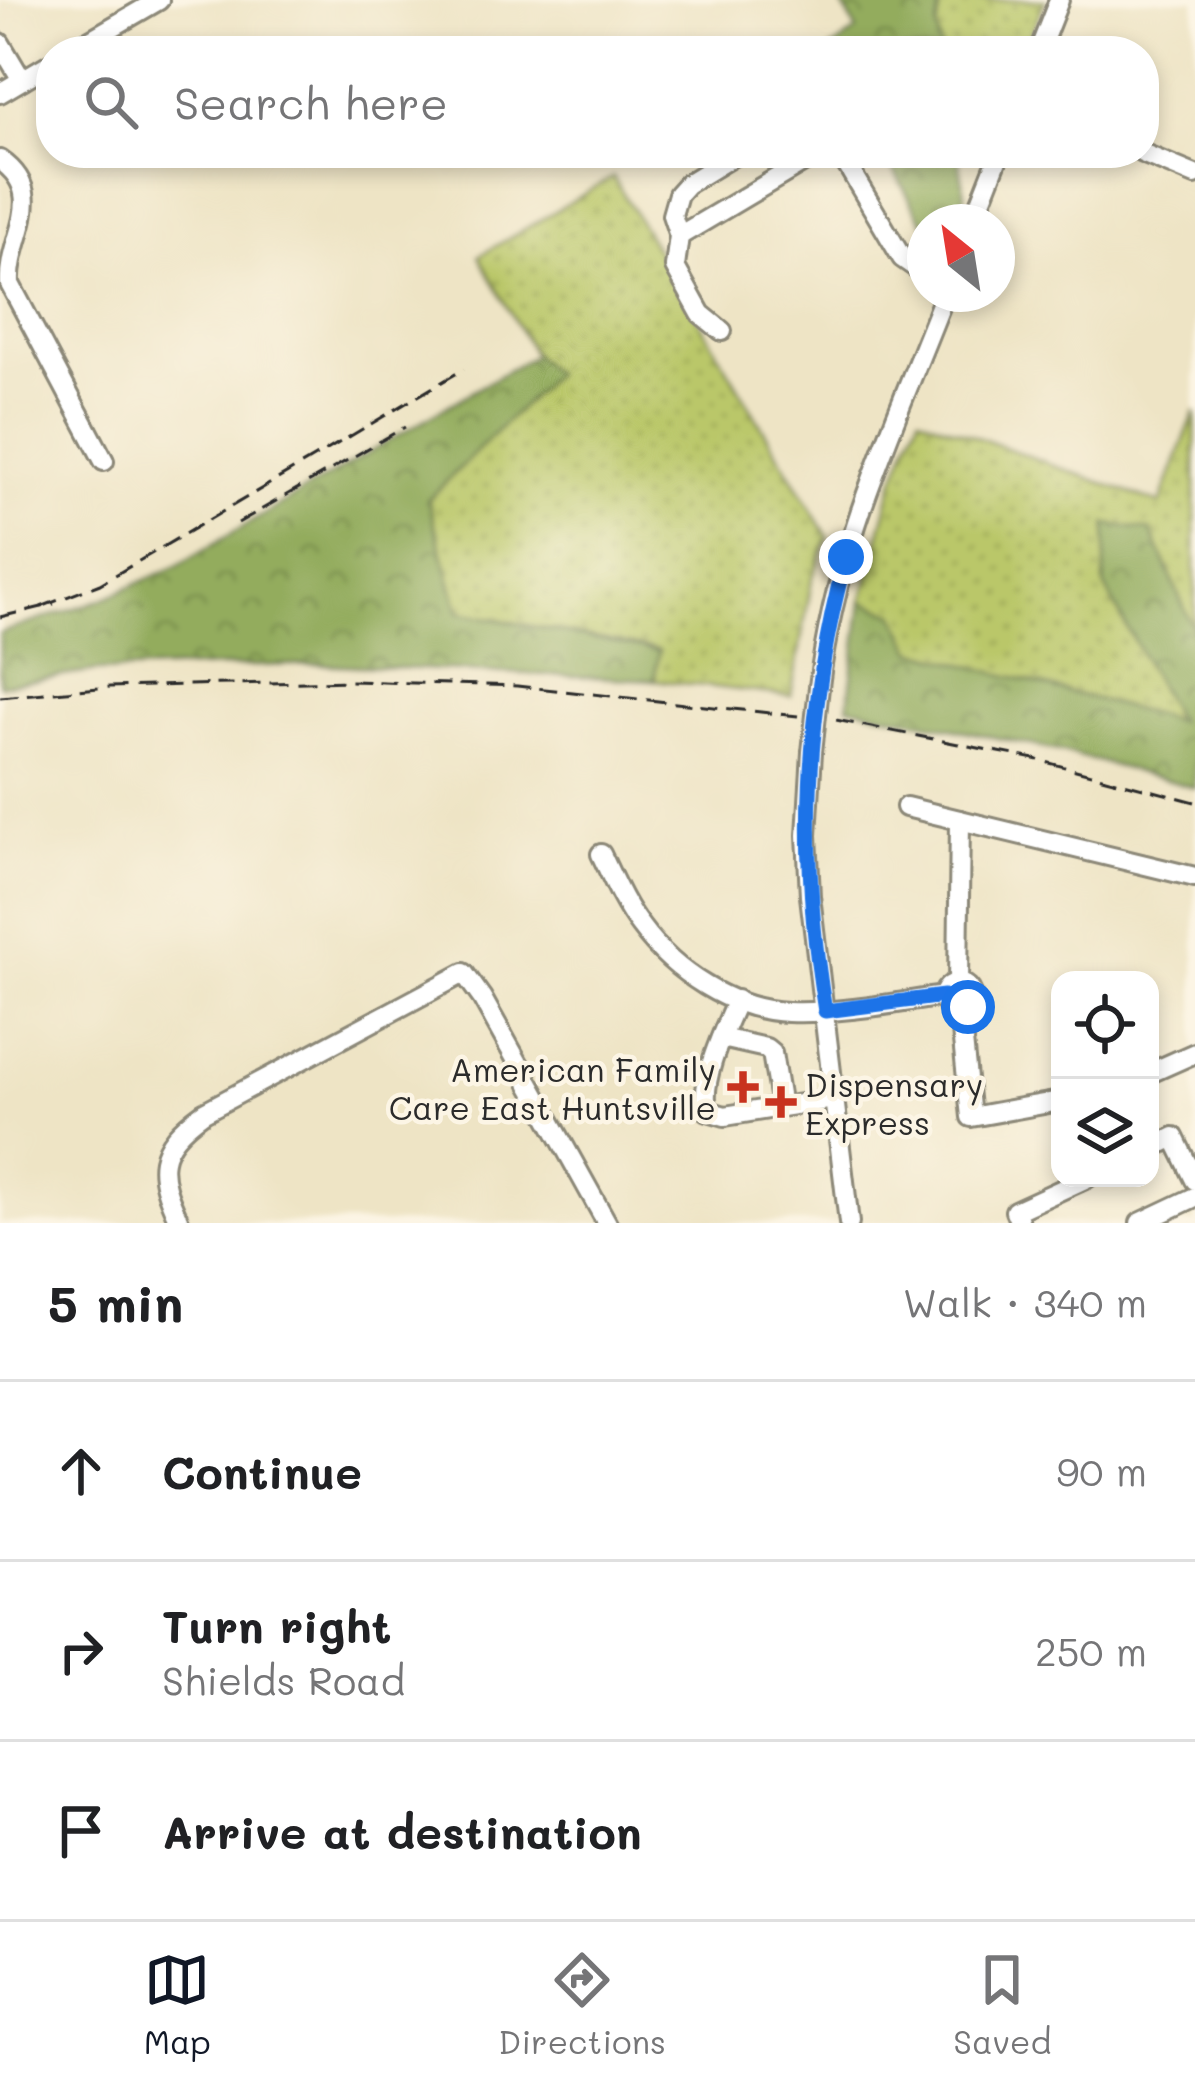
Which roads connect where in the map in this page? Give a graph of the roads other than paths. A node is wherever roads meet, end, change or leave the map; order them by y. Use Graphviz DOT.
graph roads {
  1 [pos="159,0"];
  2 [pos="1059,0"];
  3 [pos="97,36"];
  4 [pos="1045,36"];
  5 [pos="0,43"];
  6 [pos="36,72"];
  7 [pos="22,80"];
  8 [pos="0,93"];
  9 [pos="0,160"];
  10 [pos="1159,160"];
  11 [pos="712,168"];
  12 [pos="794,168"];
  13 [pos="849,168"];
  14 [pos="994,168"];
  15 [pos="1195,175"];
  16 [pos="980,204"];
  17 [pos="679,236"];
  18 [pos="907,261"];
  19 [pos="938,312"];
  20 [pos="722,332"];
  21 [pos="104,461"];
  22 [pos="906,807"];
  23 [pos="960,820"];
  24 [pos="601,854"];
  25 [pos="1195,877"];
  26 [pos="951,990"];
  27 [pos="736,1000"];
  28 [pos="825,1011"];
  29 [pos="721,1038"];
  30 [pos="1195,1053"];
  31 [pos="1159,1068"];
  32 [pos="834,1099"];
  33 [pos="1051,1103"];
  34 [pos="782,1107"];
  35 [pos="1159,1144"];
  36 [pos="1195,1180"];
  37 [pos="1067,1187"];
  38 [pos="1195,1197"];
  39 [pos="180,1223"];
  40 [pos="607,1223"];
  41 [pos="849,1223"];
  42 [pos="1020,1223"];
  43 [pos="1140,1223"];
  1 -- 3 [label="street"];
  2 -- 4 [label="street"];
  5 -- 7 [label="street"];
  6 -- 7 [label="street"];
  7 -- 8 [label="street"];
  9 -- 21 [label="street"];
  10 -- 15 [label="street"];
  11 -- 17 [label="street"];
  12 -- 17 [label="street"];
  13 -- 18 [label="street"];
  14 -- 16 [label="street"];
  17 -- 20 [label="street"];
  19 -- 28 [label="street, bridge"];
  22 -- 23 [label="street"];
  23 -- 25 [label="street"];
  23 -- 26 [label="street"];
  24 -- 27 [label="street"];
  26 -- 28 [label="street"];
  26 -- 33 [label="street"];
  27 -- 28 [label="street"];
  27 -- 29 [label="street"];
  28 -- 32 [label="street"];
  29 -- 34 [label="street"];
  29 -- 34 [label="street"];
  30 -- 31 [label="street"];
  32 -- 34 [label="street"];
  32 -- 41 [label="street"];
  35 -- 36 [label="street"];
  37 -- 42 [label="street"];
  38 -- 43 [label="street"];
  39 -- 40 [label="street"];
}
